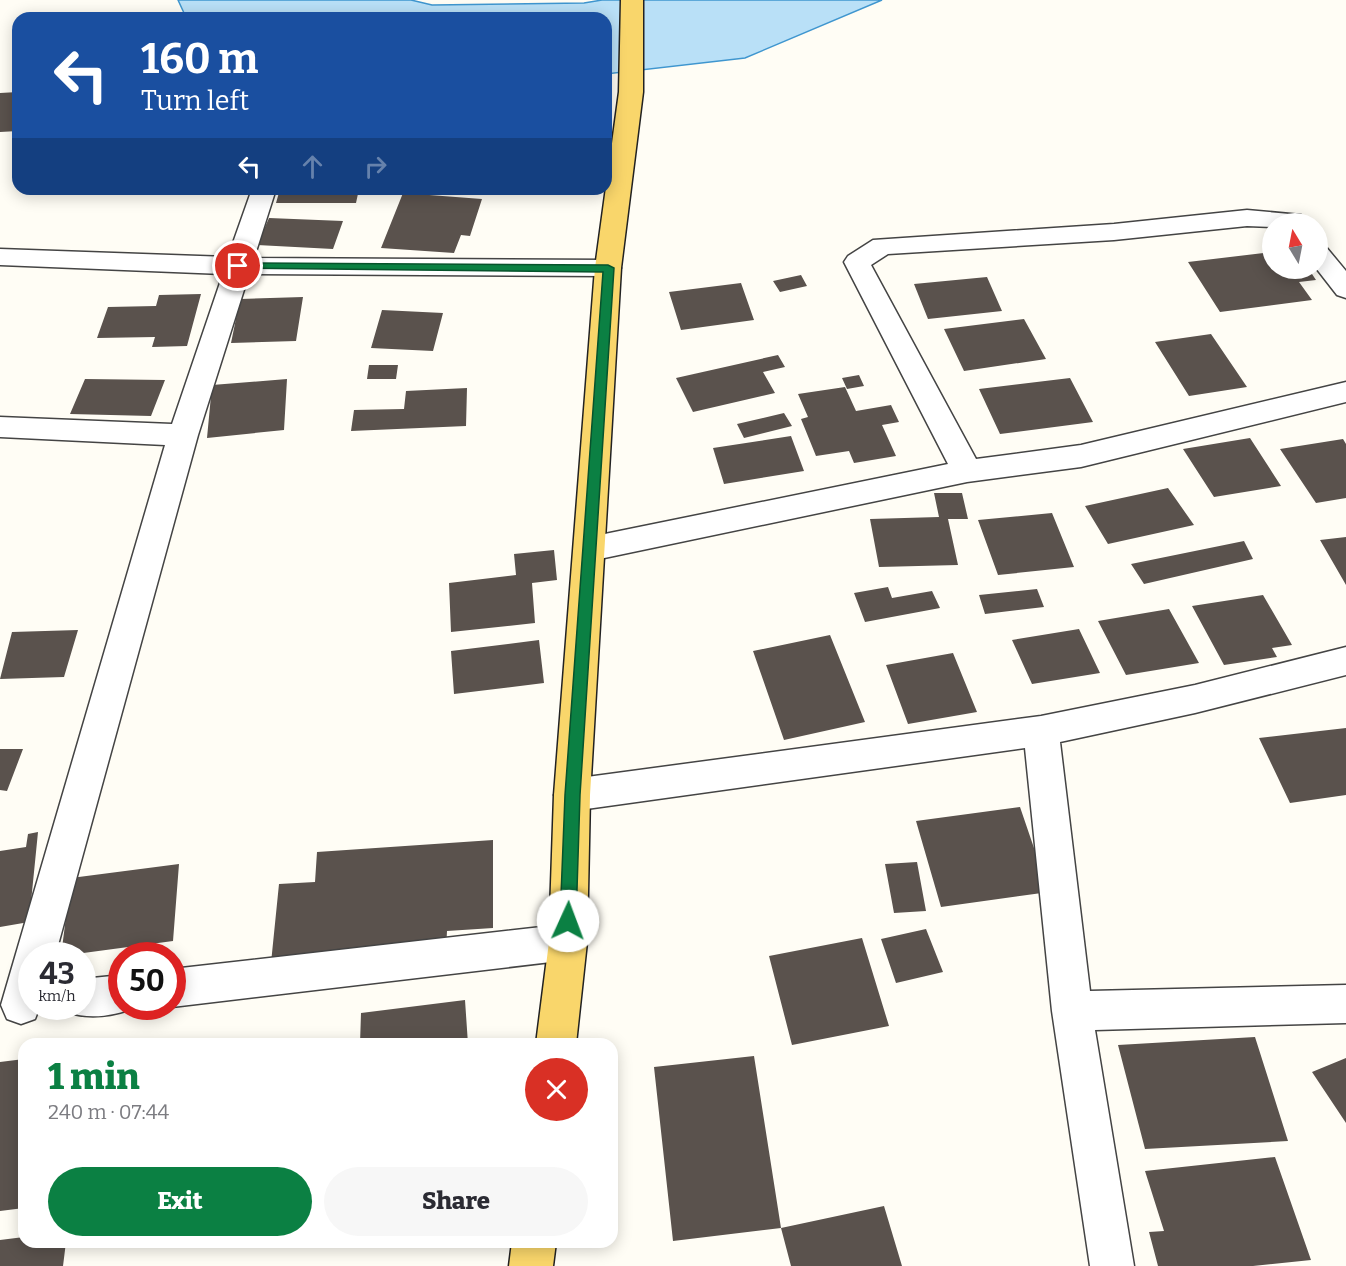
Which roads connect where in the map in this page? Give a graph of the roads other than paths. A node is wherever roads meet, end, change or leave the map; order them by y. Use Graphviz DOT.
graph roads {
  1 [pos="632,0"];
  2 [pos="262,195"];
  3 [pos="1262,219"];
  4 [pos="0,257"];
  5 [pos="238,266"];
  6 [pos="1328,267"];
  7 [pos="608,268"];
  8 [pos="1346,289"];
  9 [pos="1346,392"];
  10 [pos="0,427"];
  11 [pos="183,435"];
  12 [pos="967,471"];
  13 [pos="590,549"];
  14 [pos="1346,661"];
  15 [pos="1041,731"];
  16 [pos="572,795"];
  17 [pos="39,942"];
  18 [pos="568,942"];
  19 [pos="186,986"];
  20 [pos="1346,1004"];
  21 [pos="1072,1011"];
  22 [pos="557,1038"];
  23 [pos="533,1248"];
  24 [pos="531,1266"];
  25 [pos="1112,1266"];
  1 -- 7 [label="main road"];
  2 -- 5 [label="street"];
  3 -- 12 [label="street"];
  4 -- 5 [label="street"];
  5 -- 7 [label="street"];
  5 -- 11 [label="street"];
  6 -- 8 [label="street"];
  7 -- 13 [label="main road"];
  9 -- 12 [label="street"];
  10 -- 11 [label="street"];
  11 -- 17 [label="street"];
  12 -- 13 [label="street"];
  13 -- 16 [label="main road"];
  14 -- 15 [label="street"];
  15 -- 16 [label="street"];
  15 -- 21 [label="street"];
  16 -- 18 [label="main road"];
  18 -- 19 [label="street"];
  18 -- 22 [label="main road"];
  20 -- 21 [label="street"];
  21 -- 25 [label="street"];
  23 -- 24 [label="main road"];
}
